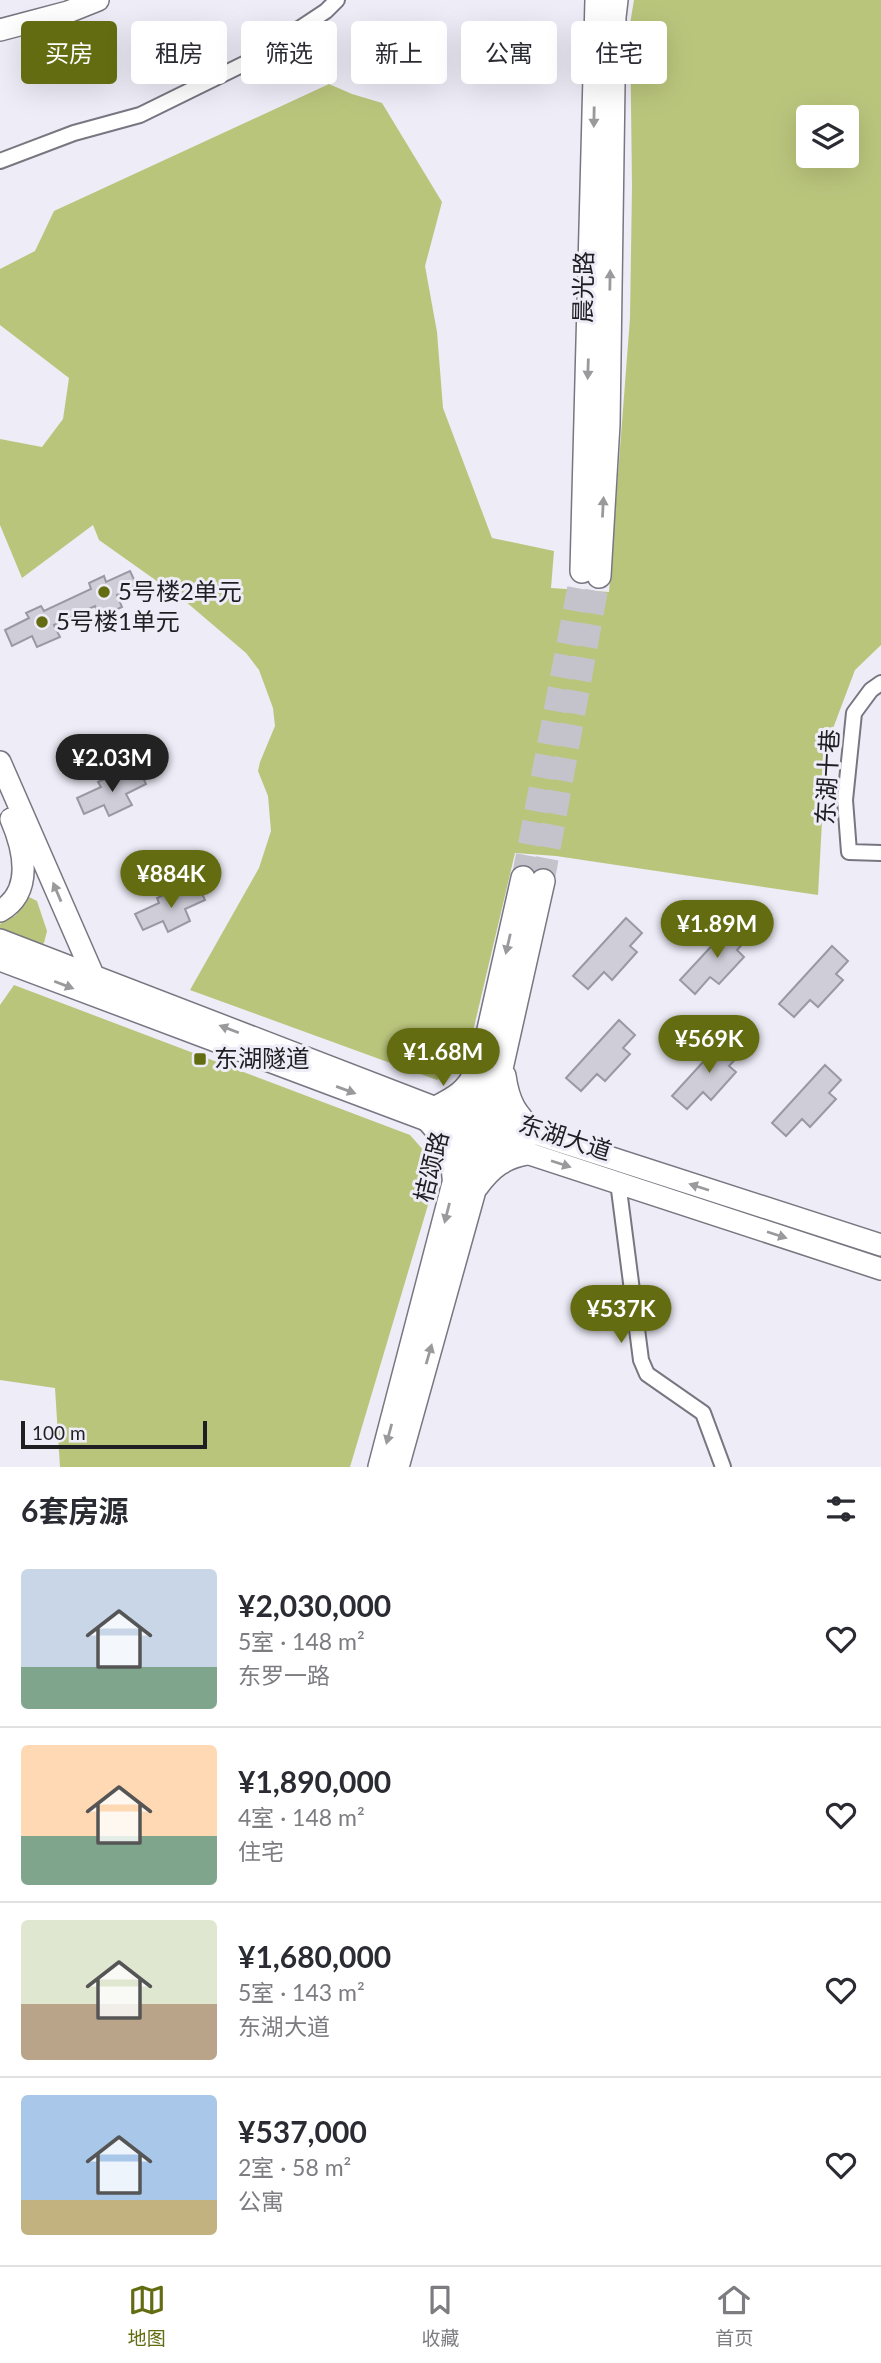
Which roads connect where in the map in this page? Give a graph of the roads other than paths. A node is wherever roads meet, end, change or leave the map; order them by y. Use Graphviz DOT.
graph roads {
  1 [pos="98,0"];
  2 [pos="337,0"];
  3 [pos="597,0"];
  4 [pos="616,0"];
  5 [pos="66,3"];
  6 [pos="0,19"];
  7 [pos="0,30"];
  8 [pos="0,161"];
  9 [pos="881,683"];
  10 [pos="0,762"];
  11 [pos="0,795"];
  12 [pos="881,853"];
  13 [pos="533,879"];
  14 [pos="0,912"];
  15 [pos="0,940"];
  16 [pos="0,960"];
  17 [pos="94,977"];
  18 [pos="491,1064"];
  19 [pos="432,1114"];
  20 [pos="480,1129"];
  21 [pos="531,1143"];
  22 [pos="618,1182"];
  23 [pos="465,1185"];
  24 [pos="881,1245"];
  25 [pos="881,1269"];
  26 [pos="380,1467"];
  27 [pos="397,1467"];
  28 [pos="723,1467"];
  1 -- 5 [label="main road"];
  2 -- 8 [label="street"];
  3 -- 4 [label="main road, 晨光路, one-way"];
  5 -- 6 [label="main road"];
  5 -- 7 [label="main road"];
  9 -- 12 [label="street, 东湖十巷"];
  17 -- 10 [label="main road, one-way"];
  11 -- 14 [label="main road"];
  13 -- 18 [label="main road, 桔颂路"];
  15 -- 17 [label="main road, 东湖大道"];
  16 -- 19 [label="main road, 东湖大道, one-way"];
  19 -- 17 [label="main road, 东湖大道, one-way"];
  18 -- 19 [label="main road"];
  18 -- 20 [label="main road, 桔颂路"];
  18 -- 21 [label="main road"];
  19 -- 20 [label="main road, 东湖大道"];
  19 -- 23 [label="main road"];
  20 -- 21 [label="main road, 东湖大道"];
  20 -- 23 [label="main road, 桔颂路"];
  21 -- 22 [label="main road, 东湖大道, one-way"];
  21 -- 23 [label="main road"];
  24 -- 21 [label="main road, 东湖大道, one-way"];
  22 -- 25 [label="main road, 东湖大道, one-way"];
  22 -- 28 [label="street"];
  23 -- 26 [label="main road, 桔颂路, one-way"];
  27 -- 23 [label="main road, 桔颂路, one-way"];
}
